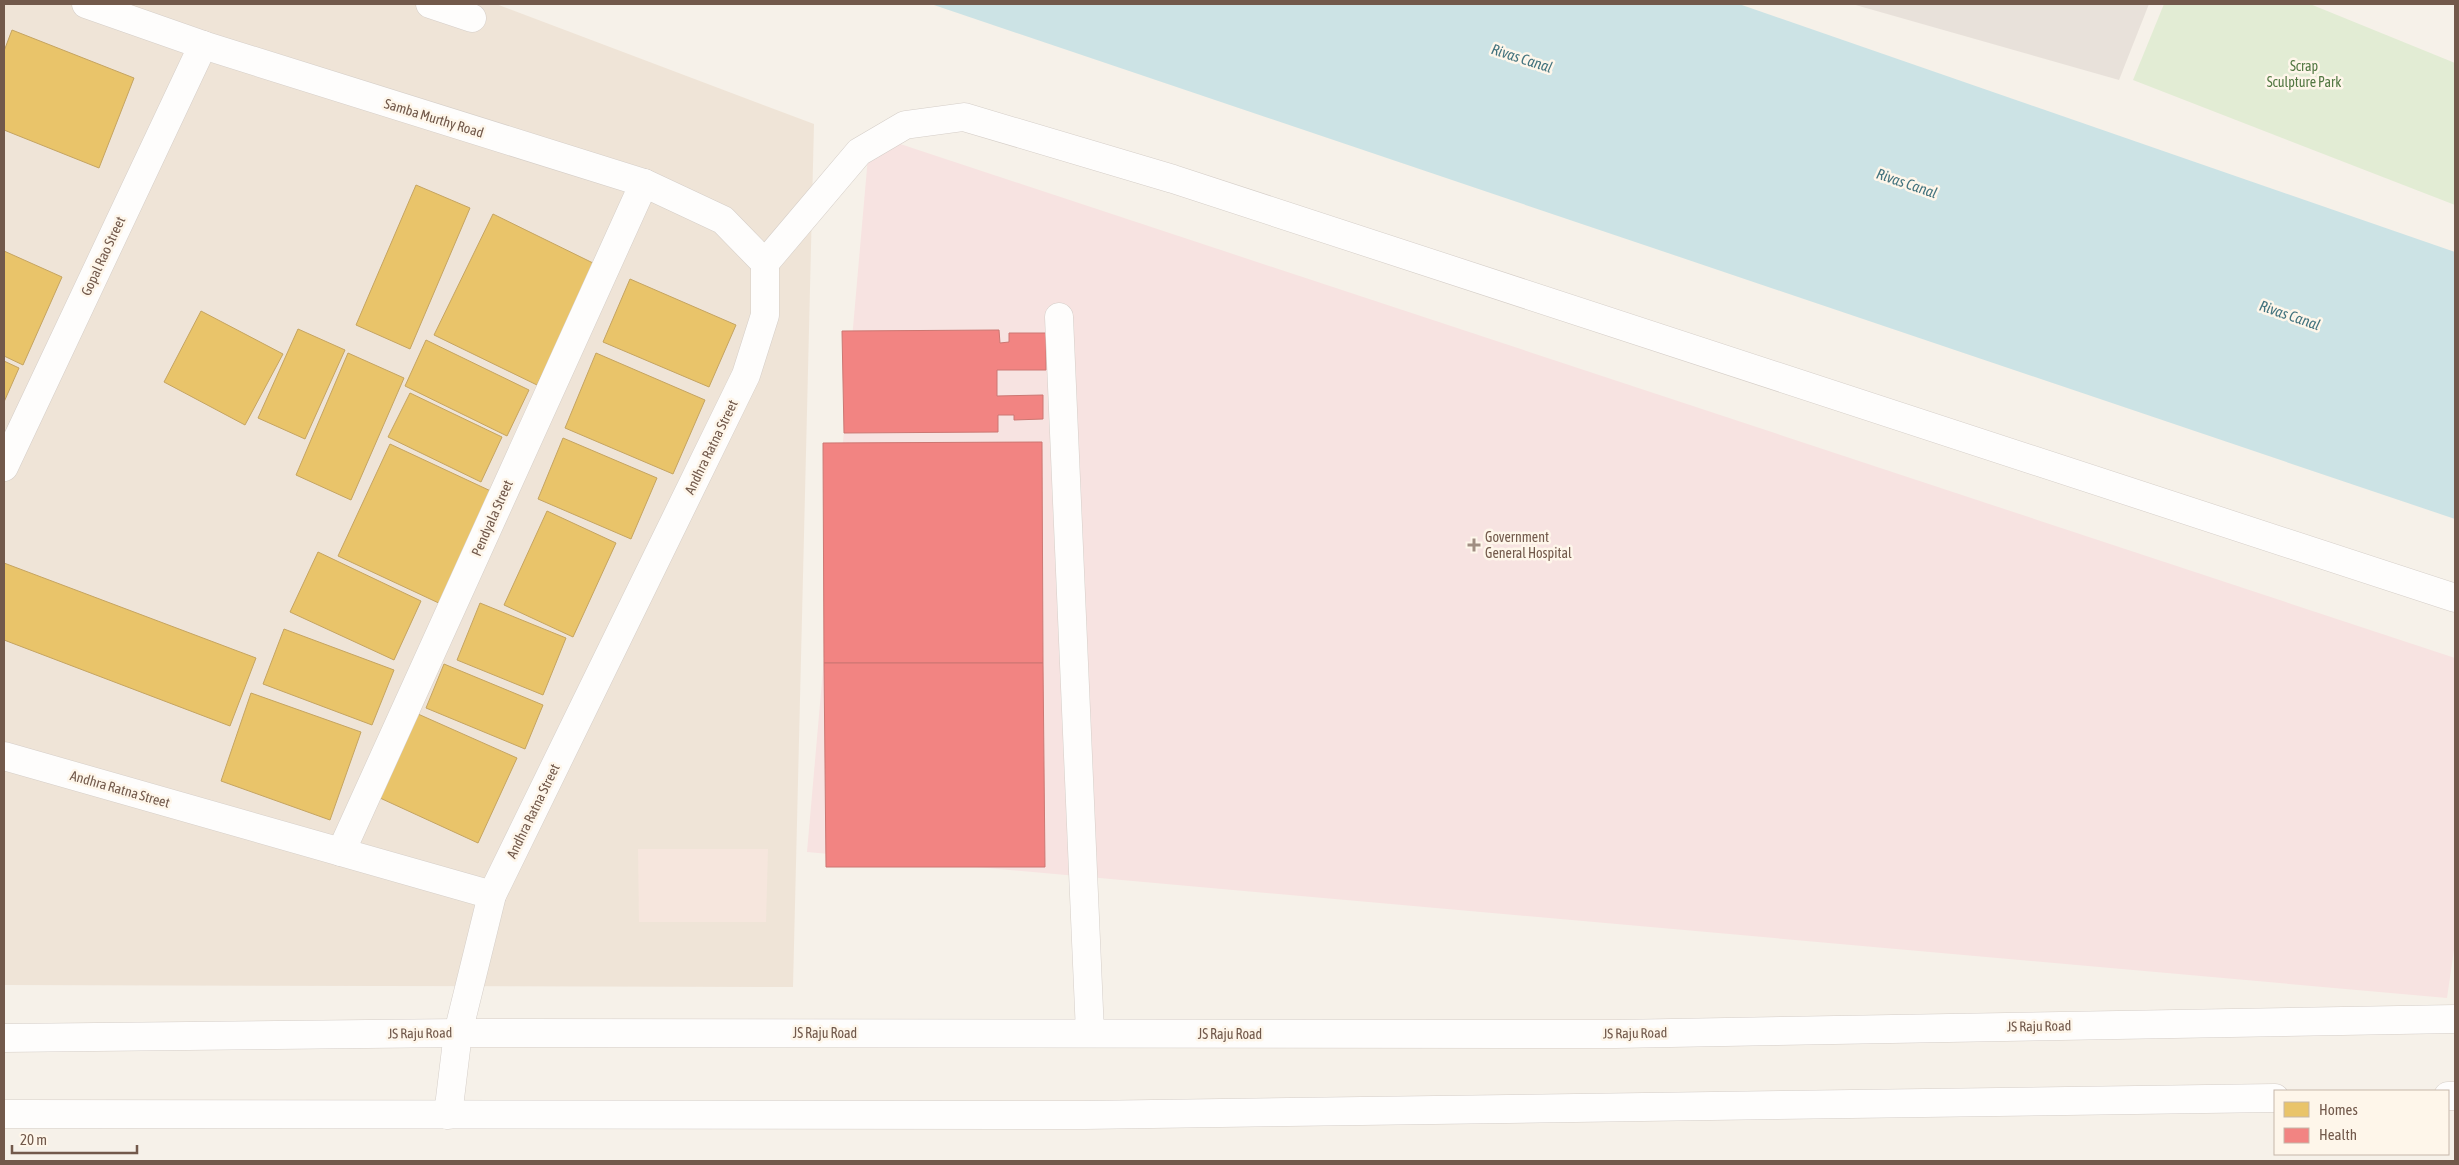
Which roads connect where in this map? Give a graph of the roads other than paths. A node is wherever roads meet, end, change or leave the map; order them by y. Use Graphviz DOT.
graph roads {
  1 [pos="86,4"];
  2 [pos="430,4"];
  3 [pos="472,18"];
  4 [pos="203,45"];
  5 [pos="644,184"];
  6 [pos="765,262"];
  7 [pos="1059,317"];
  8 [pos="4,467"];
  9 [pos="2455,598"];
  10 [pos="4,756"];
  11 [pos="341,852"];
  12 [pos="492,895"];
  13 [pos="2455,1018"];
  14 [pos="458,1033"];
  15 [pos="1090,1034"];
  16 [pos="4,1038"];
  17 [pos="2274,1098"];
  18 [pos="4,1114"];
  19 [pos="448,1115"];
  1 -- 4 [label="street, Samba Murthy Road"];
  2 -- 3 [label="street"];
  4 -- 5 [label="street, Samba Murthy Road"];
  4 -- 8 [label="street, Gopal Rao Street"];
  5 -- 6 [label="street, Samba Murthy Road"];
  5 -- 11 [label="street, Pendyala Street"];
  6 -- 9 [label="street"];
  6 -- 12 [label="street, Andhra Ratna Street"];
  7 -- 15 [label="street"];
  10 -- 11 [label="street, Andhra Ratna Street"];
  11 -- 12 [label="street, Andhra Ratna Street"];
  12 -- 14 [label="street"];
  13 -- 15 [label="street, JS Raju Road"];
  14 -- 15 [label="street, JS Raju Road"];
  14 -- 16 [label="street, JS Raju Road"];
  14 -- 19 [label="street"];
  17 -- 19 [label="street"];
  18 -- 19 [label="street"];
}
